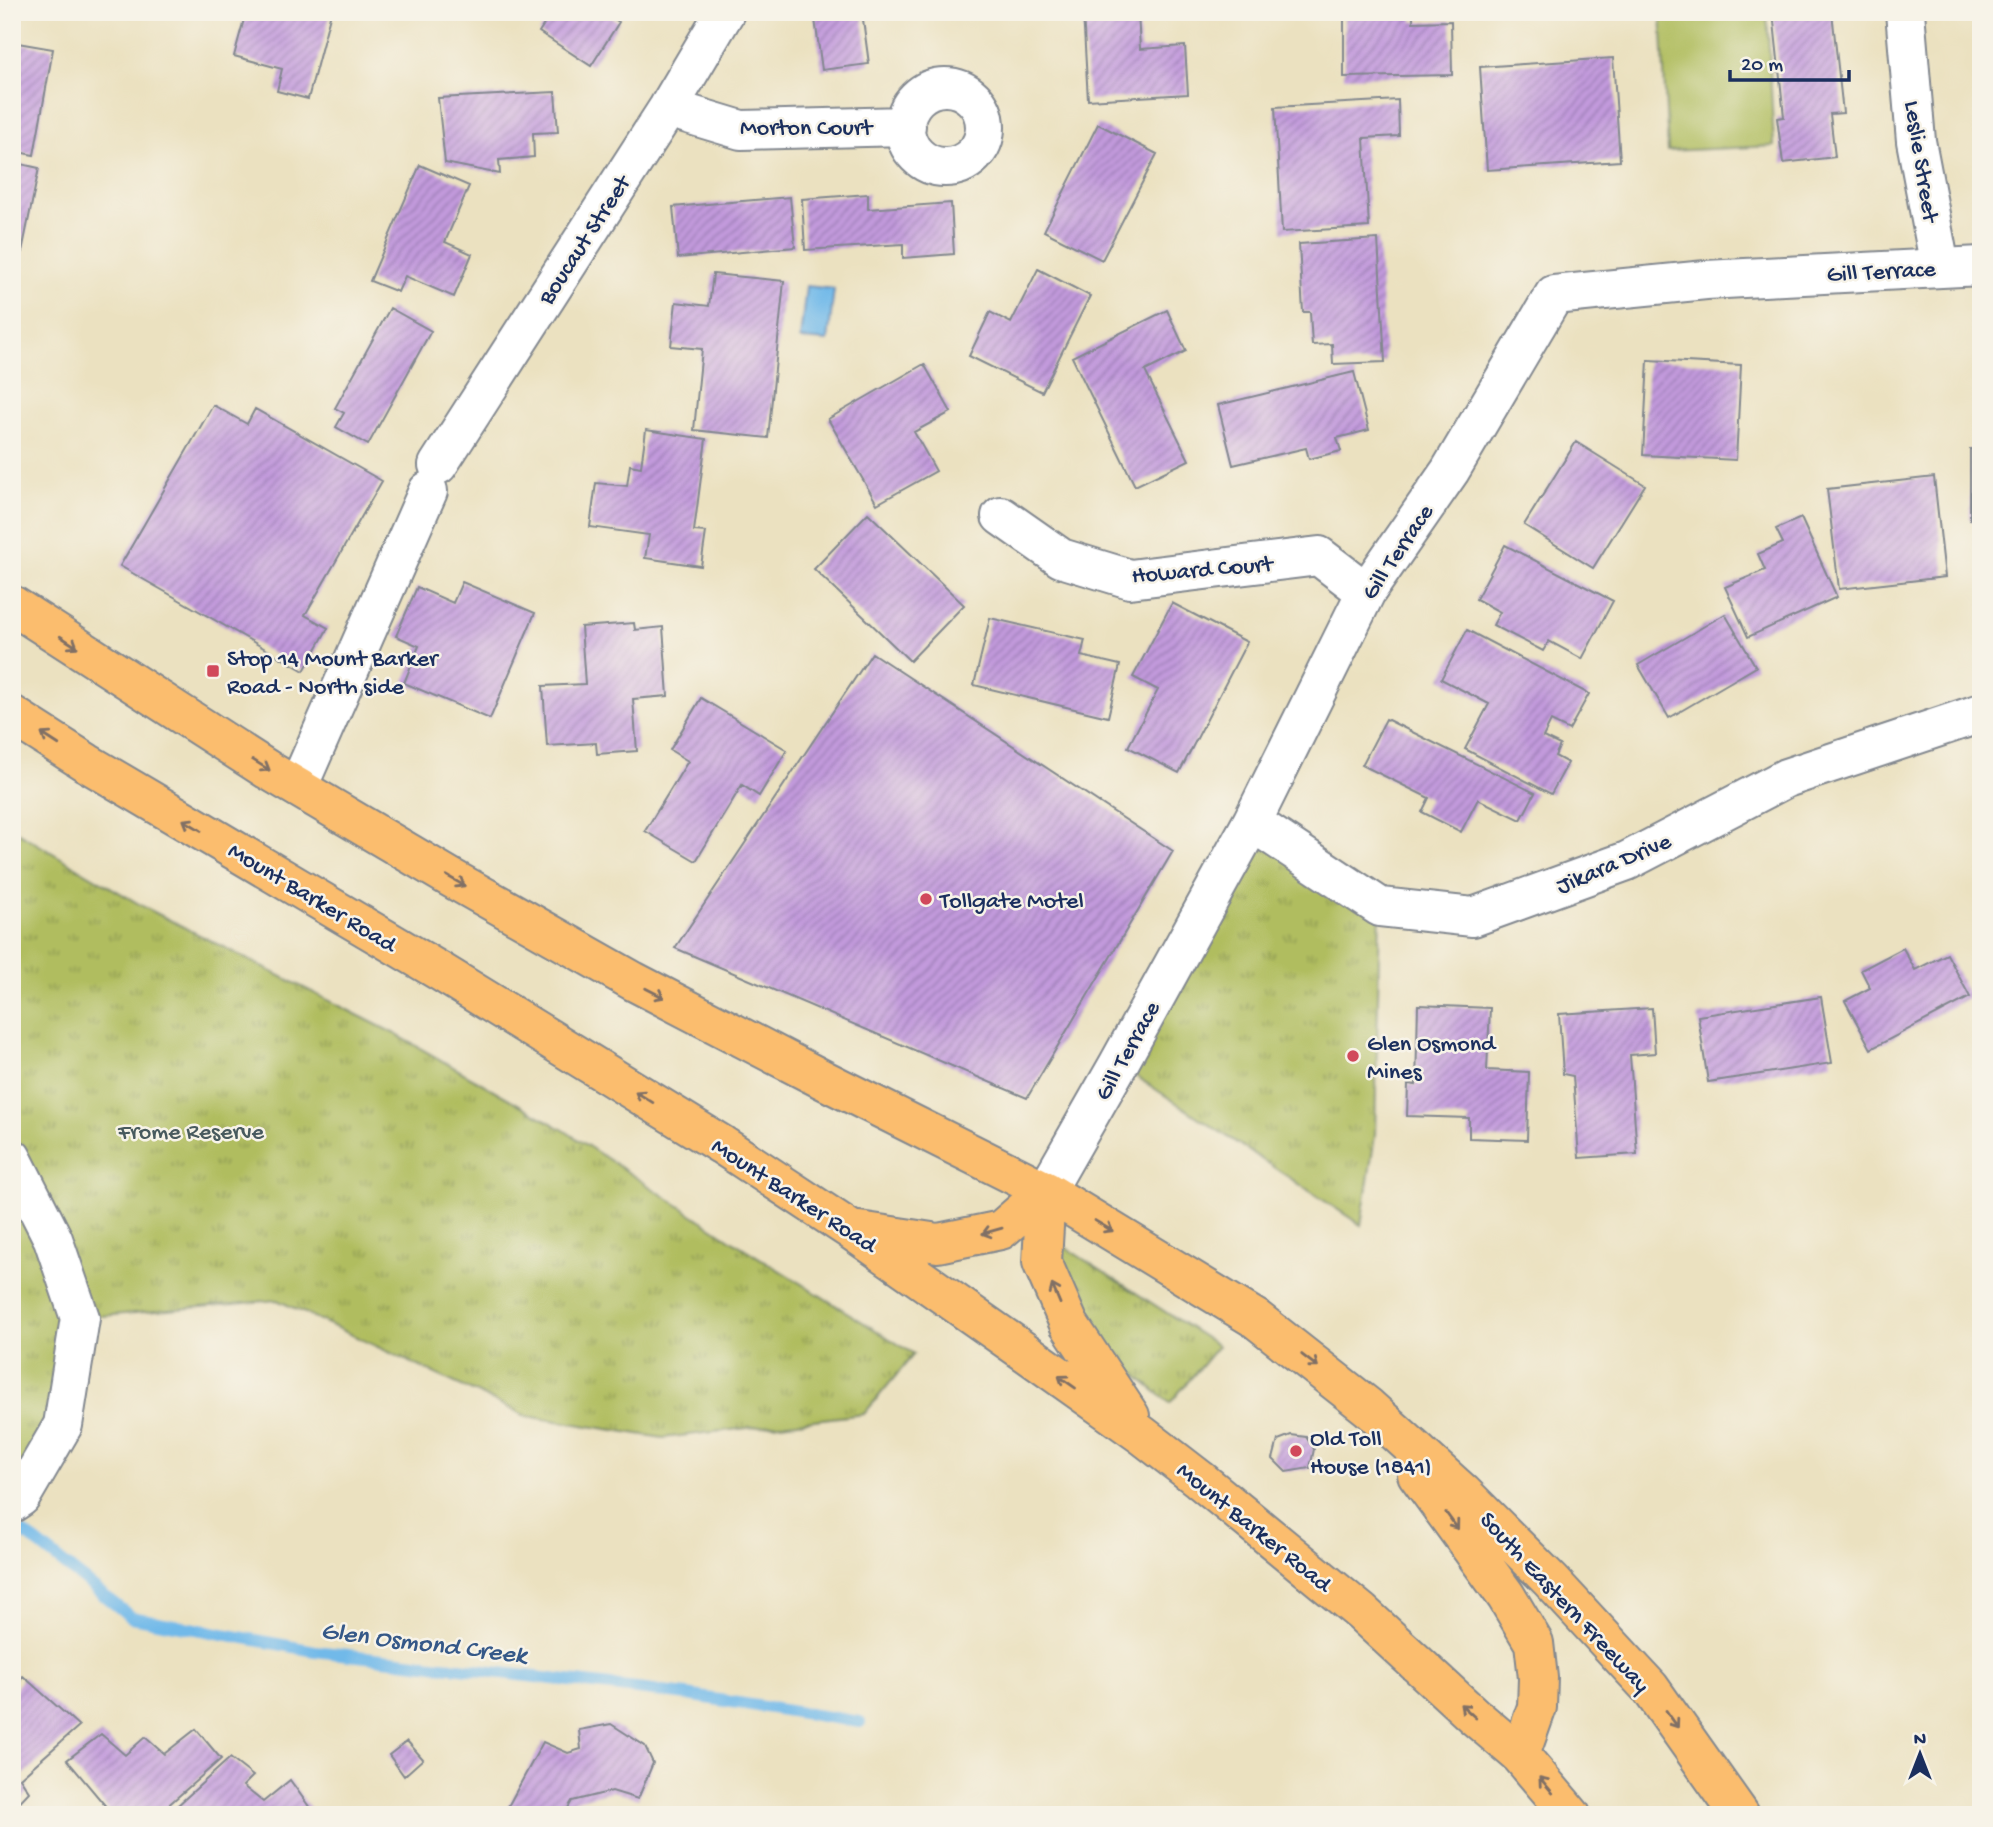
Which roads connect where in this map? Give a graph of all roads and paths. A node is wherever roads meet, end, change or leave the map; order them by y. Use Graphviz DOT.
graph roads {
  1 [pos="725,12"];
  2 [pos="1905,12"];
  3 [pos="668,108"];
  4 [pos="906,125"];
  5 [pos="1981,266"];
  6 [pos="1940,267"];
  7 [pos="1001,516"];
  8 [pos="1366,592"];
  9 [pos="12,605"];
  10 [pos="1981,713"];
  11 [pos="12,715"];
  12 [pos="298,787"];
  13 [pos="1252,822"];
  14 [pos="12,1158"];
  15 [pos="1046,1191"];
  16 [pos="851,1230"];
  17 [pos="1368,1407"];
  18 [pos="1142,1435"];
  19 [pos="16,1500"];
  20 [pos="1520,1755"];
  21 [pos="1571,1815"];
  22 [pos="1740,1815"];
  1 -- 3 [label="street, Boucaut Street"];
  2 -- 6 [label="street, Leslie Street"];
  3 -- 4 [label="street, Morton Court"];
  3 -- 12 [label="street, Boucaut Street"];
  5 -- 6 [label="street, Gill Terrace"];
  6 -- 8 [label="street, Gill Terrace"];
  7 -- 8 [label="street, Howard Court"];
  8 -- 13 [label="street, Gill Terrace"];
  9 -- 12 [label="highway, one-way"];
  10 -- 13 [label="street, Jikara Drive"];
  16 -- 11 [label="highway, Mount Barker Road, one-way"];
  12 -- 15 [label="highway, one-way"];
  13 -- 15 [label="street, Gill Terrace"];
  14 -- 19 [label="street"];
  15 -- 16 [label="highway, one-way"];
  15 -- 17 [label="highway, one-way"];
  18 -- 15 [label="highway, one-way"];
  18 -- 16 [label="highway, Mount Barker Road, one-way"];
  17 -- 20 [label="highway, one-way"];
  17 -- 22 [label="highway, South Eastern Freeway, one-way"];
  20 -- 18 [label="highway, Mount Barker Road, one-way"];
  21 -- 20 [label="highway, one-way"];
}
